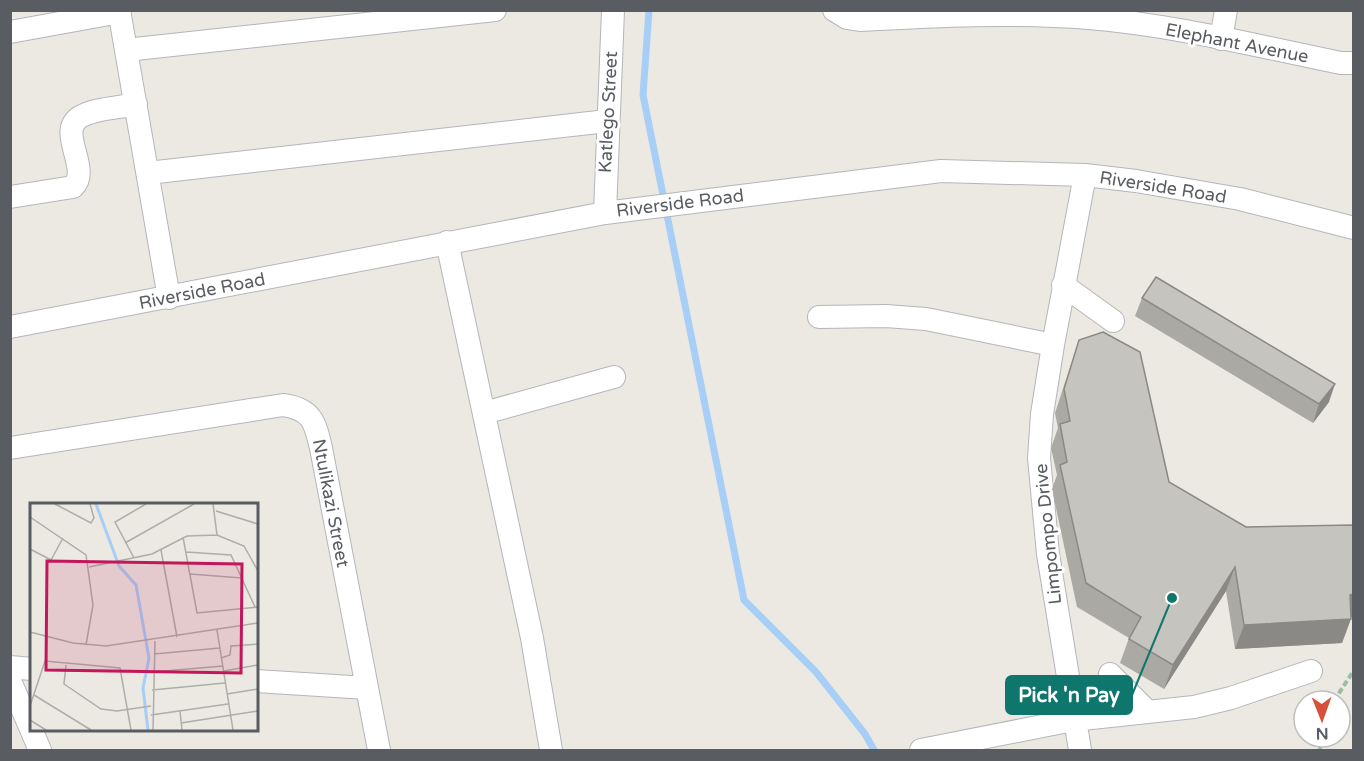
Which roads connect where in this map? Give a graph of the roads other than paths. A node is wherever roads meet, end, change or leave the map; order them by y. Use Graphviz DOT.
graph roads {
  1 [pos="495,10"];
  2 [pos="613,10"];
  3 [pos="834,10"];
  4 [pos="1226,10"];
  5 [pos="120,11"];
  6 [pos="983,13"];
  7 [pos="10,32"];
  8 [pos="1221,39"];
  9 [pos="126,50"];
  10 [pos="1353,63"];
  11 [pos="136,104"];
  12 [pos="607,122"];
  13 [pos="148,173"];
  14 [pos="1085,175"];
  15 [pos="10,197"];
  16 [pos="604,213"];
  17 [pos="1353,228"];
  18 [pos="447,242"];
  19 [pos="1063,285"];
  20 [pos="169,298"];
  21 [pos="819,317"];
  22 [pos="1113,321"];
  23 [pos="10,327"];
  24 [pos="1053,345"];
  25 [pos="614,377"];
  26 [pos="484,413"];
  27 [pos="10,448"];
  28 [pos="10,668"];
  29 [pos="30,669"];
  30 [pos="1311,671"];
  31 [pos="1110,674"];
  32 [pos="10,681"];
  33 [pos="258,681"];
  34 [pos="367,688"];
  35 [pos="1147,711"];
  36 [pos="1073,720"];
  37 [pos="30,727"];
  38 [pos="32,731"];
  39 [pos="40,750"];
  40 [pos="380,750"];
  41 [pos="551,750"];
  42 [pos="921,750"];
  43 [pos="1080,750"];
  1 -- 9 [label="street"];
  2 -- 12 [label="street, Katlego Street"];
  3 -- 6 [label="street, Elephant Avenue"];
  4 -- 8 [label="street"];
  5 -- 7 [label="street"];
  5 -- 9 [label="street"];
  6 -- 8 [label="street, Elephant Avenue"];
  8 -- 10 [label="street, Elephant Avenue"];
  9 -- 11 [label="street"];
  11 -- 13 [label="street"];
  11 -- 15 [label="street"];
  12 -- 13 [label="street"];
  12 -- 16 [label="street, Katlego Street"];
  13 -- 20 [label="street"];
  14 -- 16 [label="street, Riverside Road"];
  14 -- 17 [label="street, Riverside Road"];
  14 -- 19 [label="street, Limpompo Drive"];
  16 -- 18 [label="street, Riverside Road"];
  18 -- 20 [label="street, Riverside Road"];
  18 -- 26 [label="street"];
  19 -- 22 [label="street"];
  19 -- 24 [label="street, Limpompo Drive"];
  20 -- 23 [label="street, Riverside Road"];
  21 -- 24 [label="street"];
  24 -- 36 [label="street, Limpompo Drive"];
  25 -- 26 [label="street"];
  26 -- 41 [label="street"];
  27 -- 34 [label="street, Ntulikazi Street"];
  28 -- 29 [label="street"];
  30 -- 35 [label="street"];
  31 -- 35 [label="street"];
  32 -- 37 [label="street"];
  33 -- 34 [label="street"];
  34 -- 40 [label="street, Ntulikazi Street"];
  35 -- 36 [label="street"];
  36 -- 42 [label="street"];
  36 -- 43 [label="street, Limpompo Drive"];
  38 -- 39 [label="street"];
}
